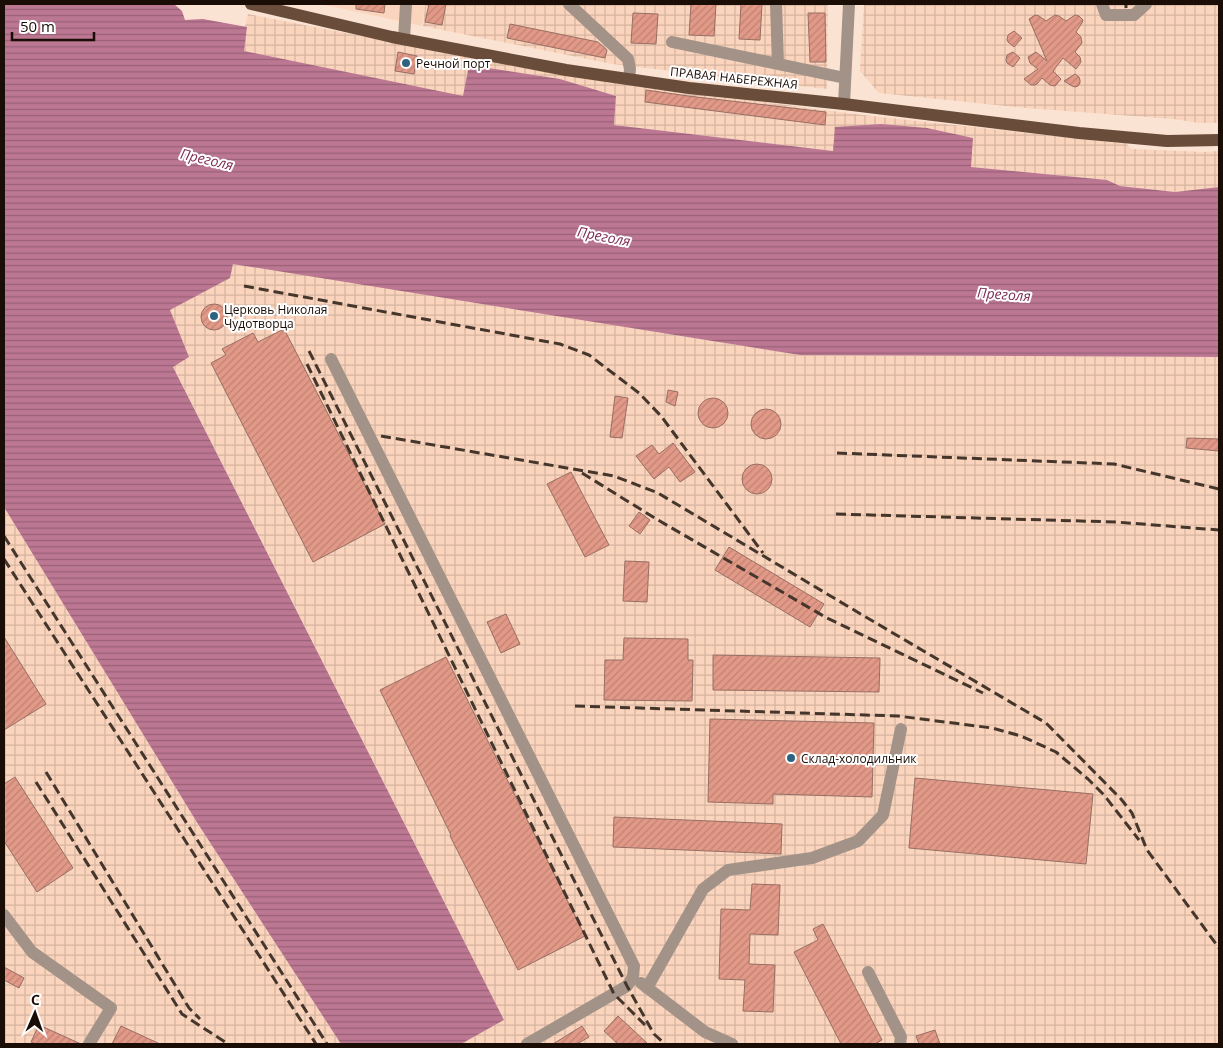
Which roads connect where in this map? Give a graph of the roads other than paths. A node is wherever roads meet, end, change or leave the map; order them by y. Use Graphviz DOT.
graph roads {
  1 [pos="251,4"];
  2 [pos="406,4"];
  3 [pos="570,4"];
  4 [pos="776,4"];
  5 [pos="849,4"];
  6 [pos="1102,4"];
  7 [pos="1146,4"];
  8 [pos="404,39"];
  9 [pos="672,42"];
  10 [pos="778,64"];
  11 [pos="845,78"];
  12 [pos="629,79"];
  13 [pos="844,104"];
  14 [pos="1219,140"];
  15 [pos="331,359"];
  16 [pos="901,729"];
  17 [pos="4,915"];
  18 [pos="868,972"];
  19 [pos="633,977"];
  20 [pos="647,988"];
  21 [pos="90,1044"];
  22 [pos="527,1044"];
  23 [pos="732,1044"];
  24 [pos="900,1044"];
  1 -- 8 [label="main road, ПРАВАЯ НАБЕРЕЖНАЯ"];
  2 -- 8 [label="street"];
  3 -- 12 [label="street"];
  4 -- 10 [label="street"];
  5 -- 11 [label="street"];
  6 -- 7 [label="street"];
  8 -- 12 [label="main road, ПРАВАЯ НАБЕРЕЖНАЯ"];
  9 -- 10 [label="street"];
  10 -- 11 [label="street"];
  11 -- 13 [label="street"];
  12 -- 13 [label="main road, ПРАВАЯ НАБЕРЕЖНАЯ"];
  13 -- 14 [label="main road, ПРАВАЯ НАБЕРЕЖНАЯ"];
  15 -- 19 [label="street"];
  16 -- 20 [label="street"];
  17 -- 21 [label="street"];
  18 -- 24 [label="street"];
  19 -- 20 [label="street"];
  19 -- 22 [label="street"];
  20 -- 23 [label="street"];
}
